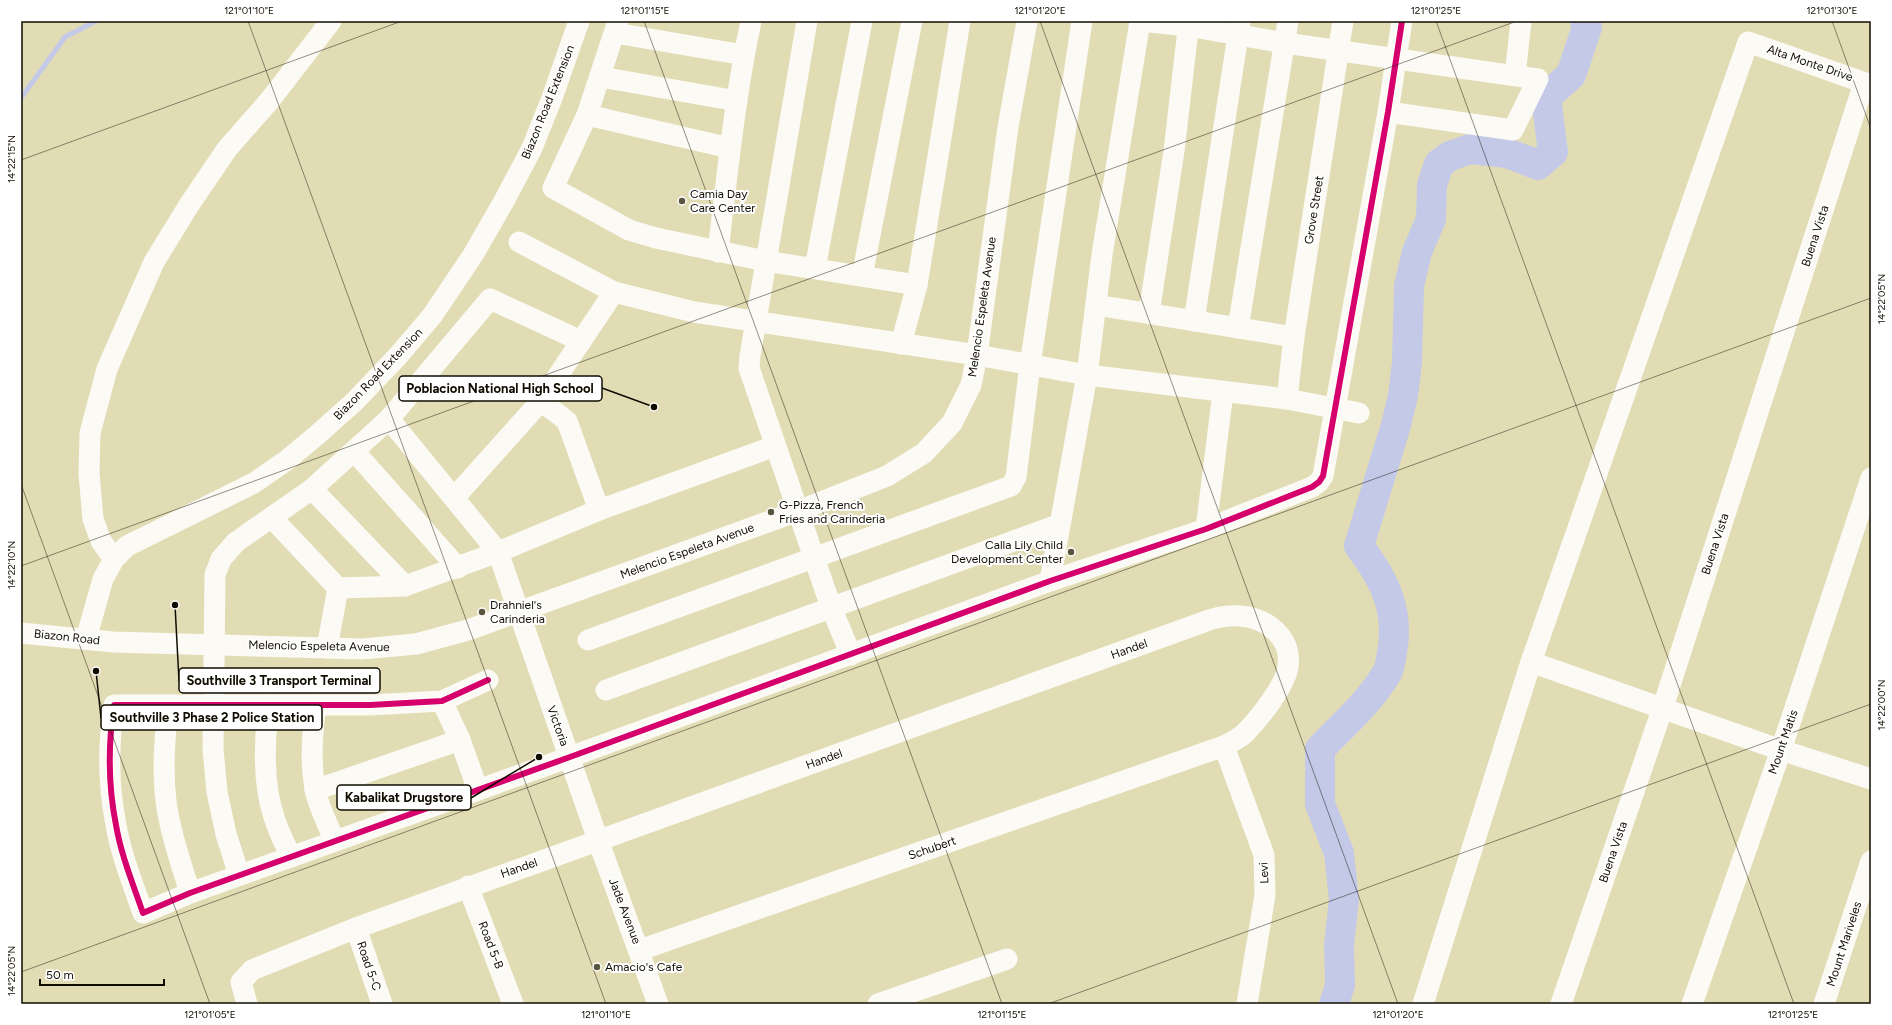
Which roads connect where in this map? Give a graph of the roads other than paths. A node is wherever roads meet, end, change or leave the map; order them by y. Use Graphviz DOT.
graph roads {
  1 [pos="331,21"];
  2 [pos="579,21"];
  3 [pos="751,21"];
  4 [pos="807,21"];
  5 [pos="862,21"];
  6 [pos="912,21"];
  7 [pos="960,21"];
  8 [pos="1027,21"];
  9 [pos="1082,21"];
  10 [pos="1140,21"];
  11 [pos="1288,21"];
  12 [pos="1343,21"];
  13 [pos="1402,21"];
  14 [pos="1521,21"];
  15 [pos="1188,24"];
  16 [pos="617,27"];
  17 [pos="1239,28"];
  18 [pos="1285,43"];
  19 [pos="1338,51"];
  20 [pos="744,55"];
  21 [pos="1397,59"];
  22 [pos="1512,74"];
  23 [pos="601,77"];
  24 [pos="1868,84"];
  25 [pos="737,101"];
  26 [pos="1388,112"];
  27 [pos="587,115"];
  28 [pos="730,148"];
  29 [pos="519,242"];
  30 [pos="718,252"];
  31 [pos="765,261"];
  32 [pos="815,268"];
  33 [pos="862,276"];
  34 [pos="917,285"];
  35 [pos="614,292"];
  36 [pos="1096,305"];
  37 [pos="1148,313"];
  38 [pos="756,321"];
  39 [pos="1194,321"];
  40 [pos="1238,328"];
  41 [pos="1294,337"];
  42 [pos="581,341"];
  43 [pos="902,344"];
  44 [pos="977,355"];
  45 [pos="1030,365"];
  46 [pos="1087,375"];
  47 [pos="1223,392"];
  48 [pos="1286,399"];
  49 [pos="541,401"];
  50 [pos="1336,410"];
  51 [pos="1359,413"];
  52 [pos="389,419"];
  53 [pos="775,446"];
  54 [pos="354,451"];
  55 [pos="1871,478"];
  56 [pos="312,489"];
  57 [pos="454,498"];
  58 [pos="599,510"];
  59 [pos="798,511"];
  60 [pos="272,518"];
  61 [pos="1060,524"];
  62 [pos="1206,529"];
  63 [pos="498,552"];
  64 [pos="814,557"];
  65 [pos="114,559"];
  66 [pos="458,568"];
  67 [pos="1050,581"];
  68 [pos="405,586"];
  69 [pos="338,588"];
  70 [pos="831,607"];
  71 [pos="518,612"];
  72 [pos="21,633"];
  73 [pos="86,639"];
  74 [pos="588,640"];
  75 [pos="113,642"];
  76 [pos="213,644"];
  77 [pos="327,648"];
  78 [pos="851,655"];
  79 [pos="1531,662"];
  80 [pos="488,680"];
  81 [pos="606,690"];
  82 [pos="442,701"];
  83 [pos="168,705"];
  84 [pos="214,705"];
  85 [pos="268,705"];
  86 [pos="316,705"];
  87 [pos="1663,707"];
  88 [pos="460,740"];
  89 [pos="1224,746"];
  90 [pos="1781,750"];
  91 [pos="570,757"];
  92 [pos="1871,779"];
  93 [pos="315,790"];
  94 [pos="478,790"];
  95 [pos="598,840"];
  96 [pos="335,841"];
  97 [pos="291,857"];
  98 [pos="1871,862"];
  99 [pos="239,875"];
  100 [pos="468,886"];
  101 [pos="190,893"];
  102 [pos="356,928"];
  103 [pos="640,950"];
  104 [pos="1007,959"];
  105 [pos="247,1004"];
  106 [pos="382,1004"];
  107 [pos="513,1004"];
  108 [pos="658,1004"];
  109 [pos="878,1004"];
  110 [pos="1247,1004"];
  111 [pos="1423,1004"];
  112 [pos="1561,1004"];
  113 [pos="1692,1004"];
  114 [pos="1824,1004"];
  1 -- 65 [label="street"];
  2 -- 65 [label="street, Biazon Road Extension"];
  3 -- 20 [label="street"];
  4 -- 31 [label="street"];
  5 -- 32 [label="street"];
  6 -- 33 [label="street"];
  7 -- 34 [label="street"];
  8 -- 44 [label="street, Melencio Espeleta Avenue"];
  9 -- 45 [label="street"];
  10 -- 15 [label="street"];
  10 -- 36 [label="street"];
  11 -- 18 [label="street"];
  12 -- 19 [label="street, Grove Street"];
  13 -- 21 [label="street"];
  14 -- 22 [label="street"];
  15 -- 17 [label="street"];
  15 -- 37 [label="street"];
  16 -- 20 [label="street"];
  16 -- 23 [label="street"];
  17 -- 18 [label="street"];
  17 -- 39 [label="street"];
  18 -- 19 [label="street"];
  18 -- 40 [label="street"];
  19 -- 21 [label="street"];
  19 -- 41 [label="street, Grove Street"];
  20 -- 25 [label="street"];
  21 -- 22 [label="street"];
  21 -- 26 [label="street"];
  22 -- 26 [label="street"];
  23 -- 25 [label="street"];
  23 -- 27 [label="street"];
  24 -- 79 [label="street, Alta Monte Drive"];
  24 -- 87 [label="street, Buena Vista"];
  25 -- 28 [label="street"];
  26 -- 50 [label="street"];
  27 -- 28 [label="street"];
  27 -- 30 [label="street"];
  28 -- 30 [label="street"];
  29 -- 35 [label="street"];
  30 -- 31 [label="street"];
  31 -- 32 [label="street"];
  31 -- 38 [label="street"];
  32 -- 33 [label="street"];
  33 -- 34 [label="street"];
  34 -- 43 [label="street"];
  35 -- 38 [label="street"];
  35 -- 42 [label="street"];
  36 -- 37 [label="street"];
  36 -- 46 [label="street"];
  37 -- 39 [label="street"];
  38 -- 43 [label="street"];
  38 -- 53 [label="street"];
  39 -- 40 [label="street"];
  40 -- 41 [label="street"];
  41 -- 48 [label="street, Grove Street"];
  42 -- 49 [label="street"];
  42 -- 52 [label="street"];
  43 -- 44 [label="street"];
  44 -- 45 [label="street"];
  44 -- 59 [label="street, Melencio Espeleta Avenue"];
  45 -- 46 [label="street"];
  45 -- 64 [label="street"];
  46 -- 47 [label="street"];
  46 -- 61 [label="street"];
  47 -- 48 [label="street"];
  47 -- 62 [label="street"];
  48 -- 50 [label="street"];
  49 -- 57 [label="street"];
  49 -- 58 [label="street"];
  50 -- 51 [label="street"];
  50 -- 62 [label="street"];
  52 -- 54 [label="street"];
  52 -- 57 [label="street"];
  53 -- 58 [label="street"];
  53 -- 59 [label="street"];
  54 -- 56 [label="street"];
  54 -- 66 [label="street"];
  55 -- 90 [label="street, Mount Matis"];
  56 -- 60 [label="street"];
  56 -- 68 [label="street"];
  57 -- 63 [label="street"];
  58 -- 63 [label="street"];
  59 -- 64 [label="street"];
  59 -- 71 [label="street, Melencio Espeleta Avenue"];
  60 -- 69 [label="street"];
  60 -- 76 [label="street"];
  61 -- 67 [label="street"];
  61 -- 70 [label="street"];
  62 -- 67 [label="street"];
  63 -- 66 [label="street"];
  63 -- 71 [label="street, Victoria"];
  64 -- 70 [label="street"];
  64 -- 74 [label="street"];
  65 -- 73 [label="street, Biazon Road Extension"];
  66 -- 68 [label="street"];
  67 -- 78 [label="street"];
  68 -- 69 [label="street"];
  69 -- 77 [label="street"];
  70 -- 78 [label="street"];
  70 -- 81 [label="street"];
  71 -- 77 [label="street, Melencio Espeleta Avenue"];
  71 -- 91 [label="street, Victoria"];
  72 -- 73 [label="street, Biazon Road"];
  73 -- 75 [label="street, Biazon Road"];
  75 -- 76 [label="street, Melencio Espeleta Avenue"];
  76 -- 77 [label="street, Melencio Espeleta Avenue"];
  76 -- 84 [label="street"];
  78 -- 91 [label="street"];
  79 -- 87 [label="street"];
  79 -- 111 [label="street"];
  80 -- 82 [label="street"];
  82 -- 86 [label="street"];
  82 -- 88 [label="street"];
  83 -- 84 [label="street"];
  83 -- 101 [label="street"];
  83 -- 101 [label="street"];
  84 -- 85 [label="street"];
  84 -- 99 [label="street"];
  85 -- 86 [label="street"];
  85 -- 97 [label="street"];
  86 -- 93 [label="street"];
  87 -- 90 [label="street"];
  87 -- 112 [label="street, Buena Vista"];
  88 -- 93 [label="street"];
  88 -- 94 [label="street"];
  89 -- 95 [label="street, Handel"];
  89 -- 103 [label="street, Schubert"];
  89 -- 110 [label="street, Levi"];
  90 -- 92 [label="street"];
  90 -- 113 [label="street, Mount Matis"];
  91 -- 94 [label="street"];
  91 -- 95 [label="street, Victoria"];
  93 -- 96 [label="street"];
  94 -- 96 [label="street"];
  95 -- 100 [label="street, Handel"];
  95 -- 103 [label="street, Jade Avenue"];
  96 -- 97 [label="street"];
  97 -- 99 [label="street"];
  98 -- 114 [label="street, Mount Mariveles"];
  99 -- 101 [label="street"];
  100 -- 102 [label="street, Handel"];
  100 -- 107 [label="street, Road 5-B"];
  102 -- 105 [label="street, Handel"];
  102 -- 106 [label="street, Road 5-C"];
  103 -- 108 [label="street, Jade Avenue"];
  104 -- 109 [label="street"];
}
